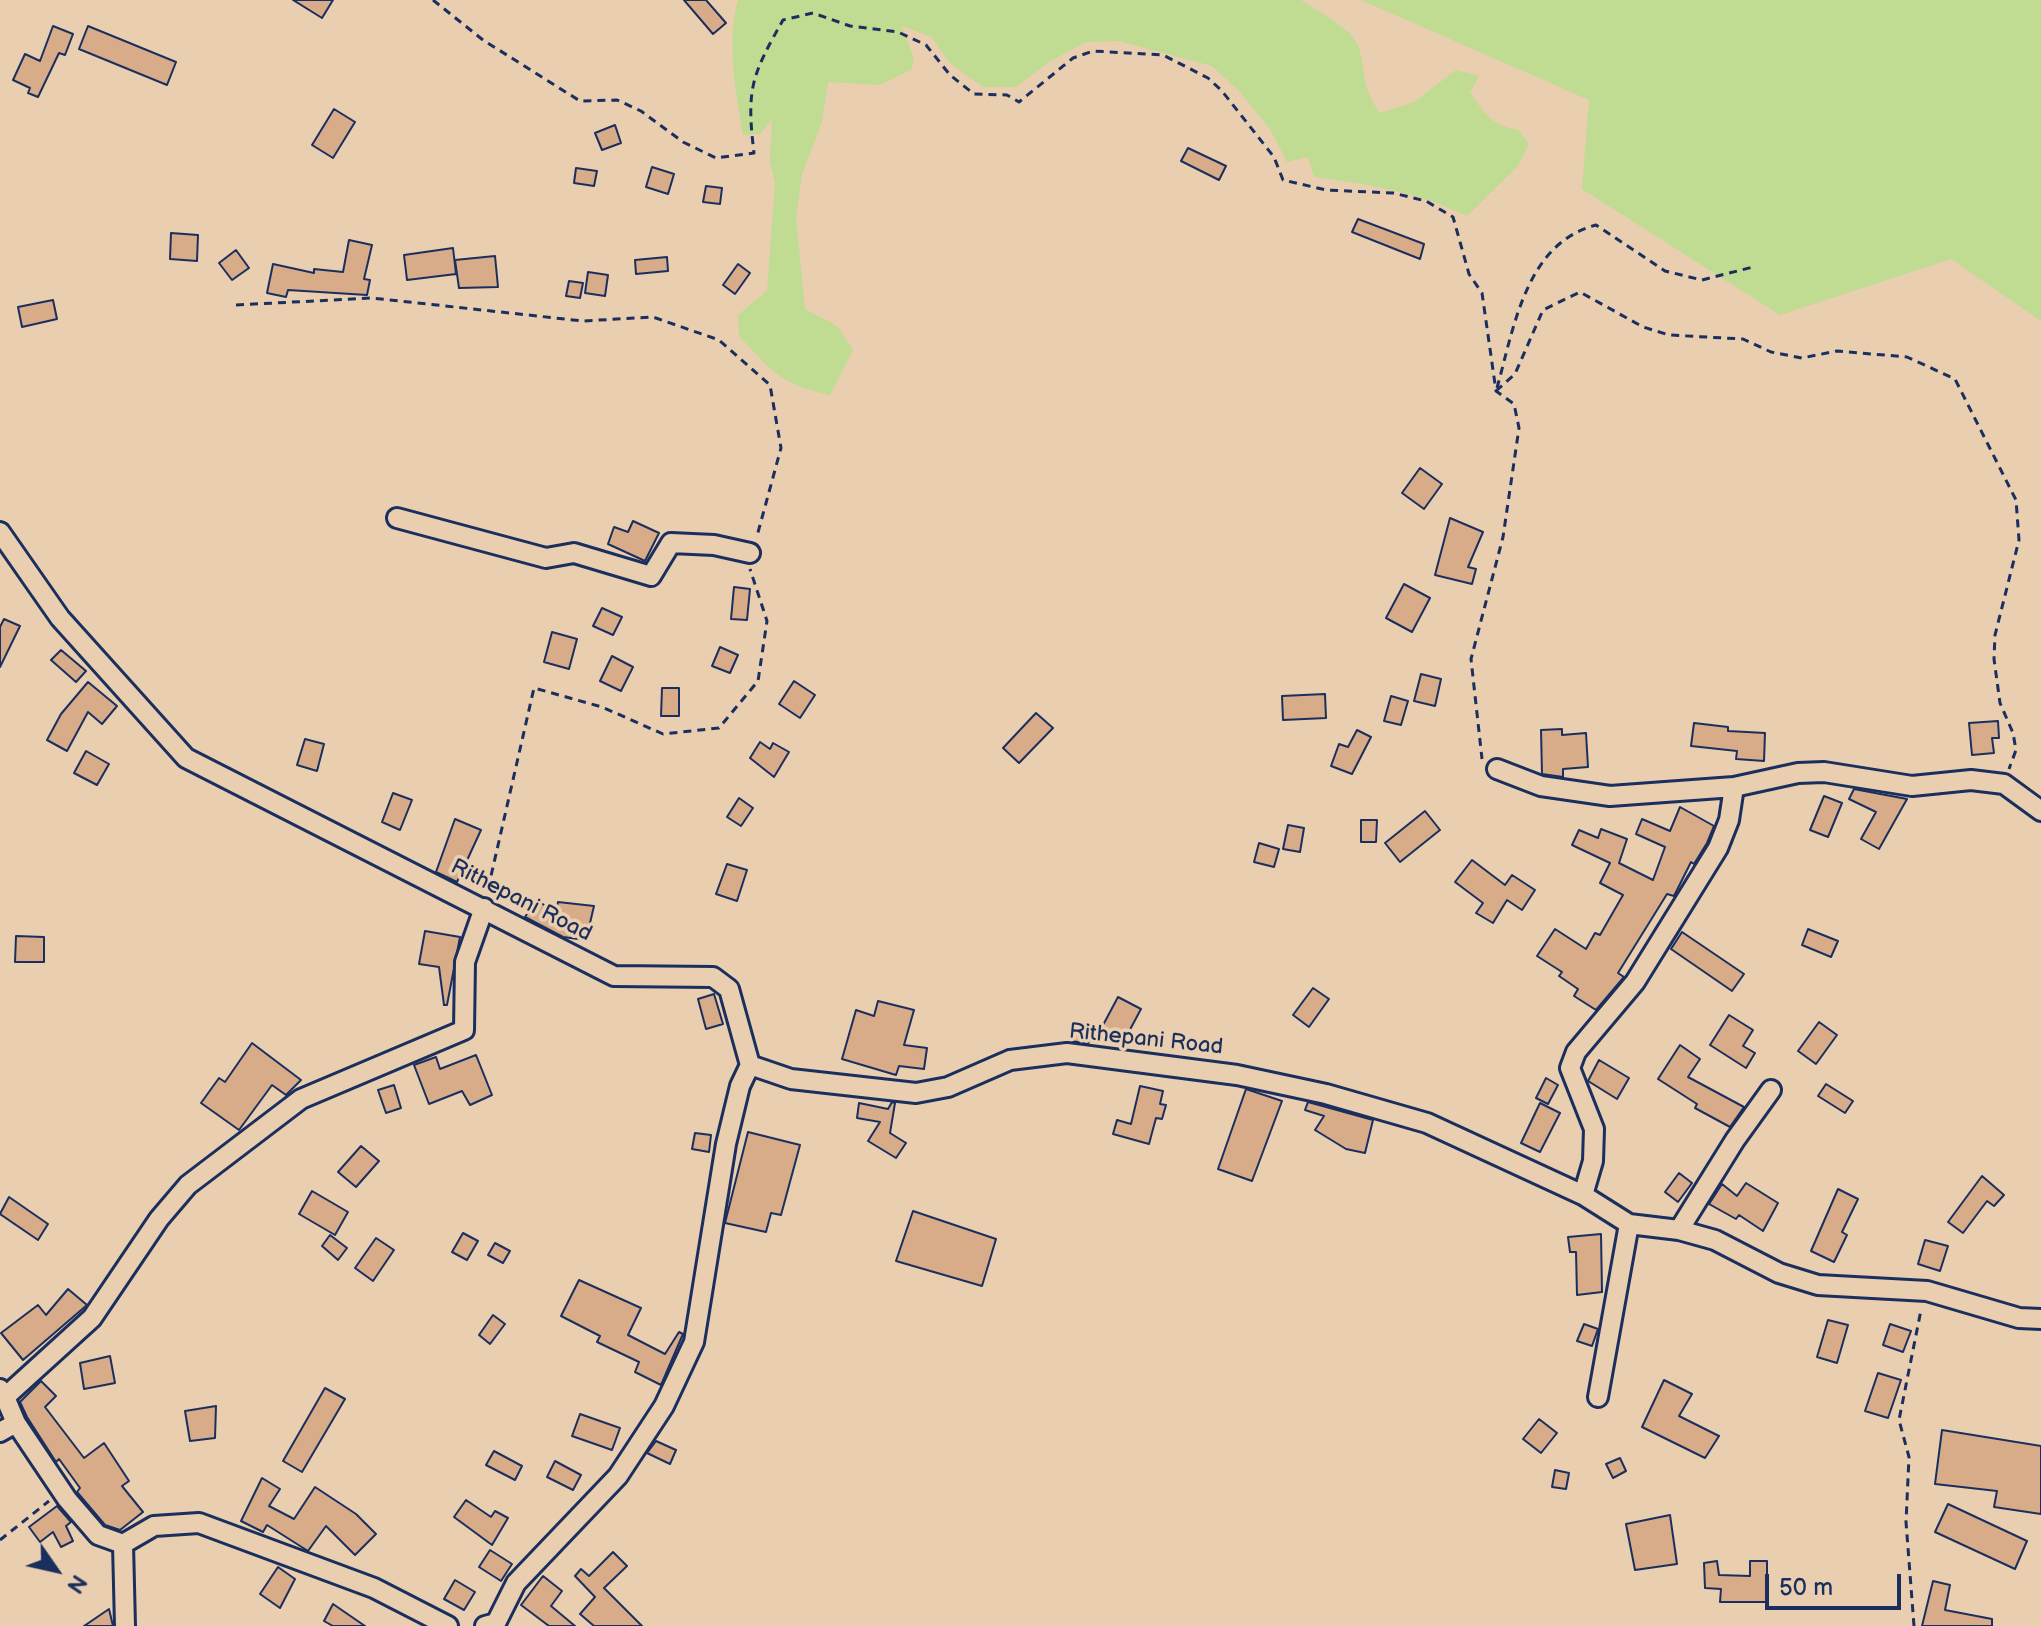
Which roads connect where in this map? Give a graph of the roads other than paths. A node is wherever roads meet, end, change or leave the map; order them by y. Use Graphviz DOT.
graph roads {
  1 [pos="397,518"];
  2 [pos="0,532"];
  3 [pos="750,553"];
  4 [pos="1497,769"];
  5 [pos="1734,787"];
  6 [pos="2041,811"];
  7 [pos="484,908"];
  8 [pos="750,1065"];
  9 [pos="1771,1090"];
  10 [pos="1583,1195"];
  11 [pos="1629,1224"];
  12 [pos="1679,1230"];
  13 [pos="2041,1319"];
  14 [pos="2,1393"];
  15 [pos="1598,1397"];
  16 [pos="8,1428"];
  17 [pos="123,1544"];
  18 [pos="493,1625"];
  19 [pos="125,1626"];
  20 [pos="448,1626"];
  1 -- 3 [label="street"];
  2 -- 7 [label="street, Rithepani Road"];
  4 -- 5 [label="street"];
  5 -- 6 [label="street"];
  5 -- 10 [label="street"];
  7 -- 8 [label="street, Rithepani Road"];
  7 -- 14 [label="street"];
  8 -- 10 [label="street, Rithepani Road"];
  8 -- 18 [label="street"];
  9 -- 12 [label="street"];
  10 -- 11 [label="street, Rithepani Road"];
  11 -- 12 [label="street, Rithepani Road"];
  11 -- 15 [label="street"];
  12 -- 13 [label="street, Rithepani Road"];
  14 -- 16 [label="street"];
  16 -- 17 [label="street"];
  17 -- 19 [label="street"];
  17 -- 20 [label="street"];
}
